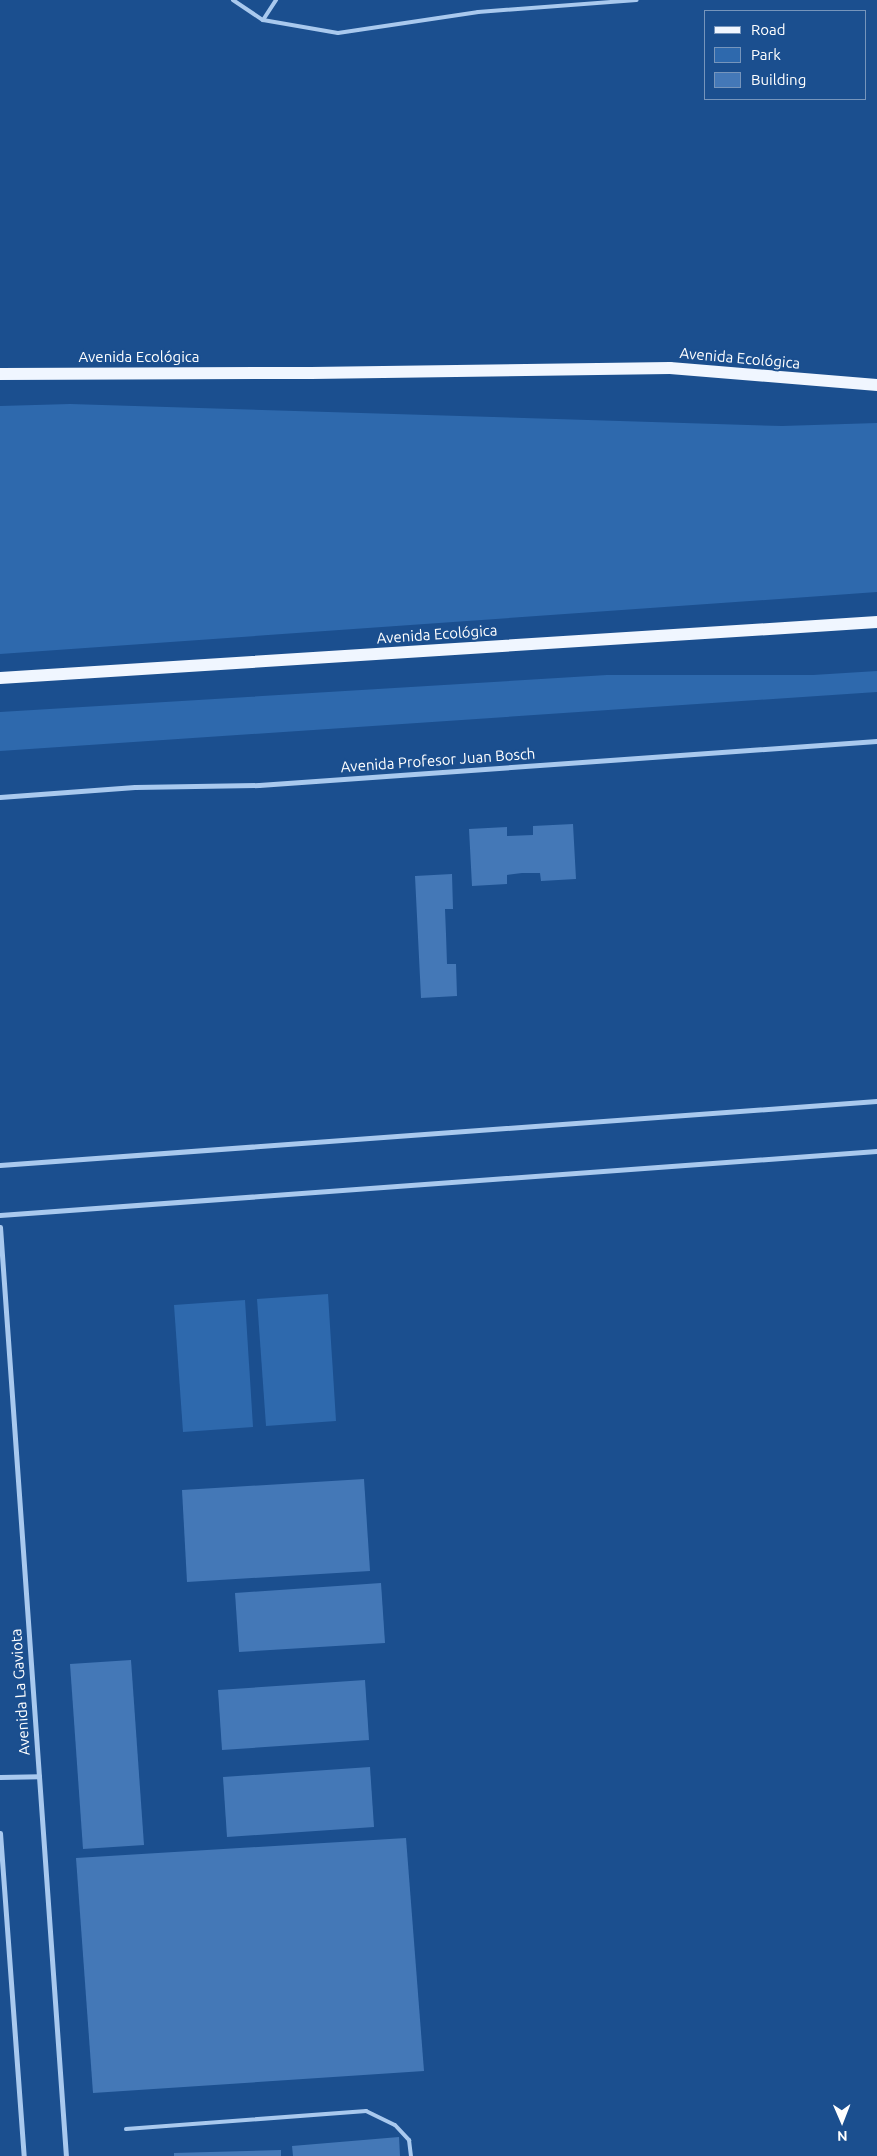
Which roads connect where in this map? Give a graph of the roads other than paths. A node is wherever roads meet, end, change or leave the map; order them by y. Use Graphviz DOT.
graph roads {
  1 [pos="233,0"];
  2 [pos="276,0"];
  3 [pos="637,0"];
  4 [pos="263,20"];
  5 [pos="0,374"];
  6 [pos="877,385"];
  7 [pos="877,622"];
  8 [pos="0,678"];
  9 [pos="877,741"];
  10 [pos="0,797"];
  11 [pos="877,1101"];
  12 [pos="877,1151"];
  13 [pos="0,1165"];
  14 [pos="0,1215"];
  15 [pos="0,1227"];
  16 [pos="0,1776"];
  17 [pos="39,1776"];
  18 [pos="0,1833"];
  19 [pos="126,2129"];
  20 [pos="24,2156"];
  21 [pos="66,2156"];
  22 [pos="411,2156"];
  1 -- 4 [label="lane"];
  2 -- 4 [label="lane"];
  3 -- 4 [label="lane"];
  5 -- 6 [label="main road, Avenida Ecológica"];
  7 -- 8 [label="main road, Avenida Ecológica"];
  9 -- 10 [label="street, Avenida Profesor Juan Bosch"];
  11 -- 13 [label="street"];
  12 -- 14 [label="street"];
  15 -- 17 [label="street, Avenida La Gaviota"];
  16 -- 17 [label="street"];
  17 -- 21 [label="street, Avenida La Gaviota"];
  18 -- 20 [label="street"];
  19 -- 22 [label="lane"];
}
